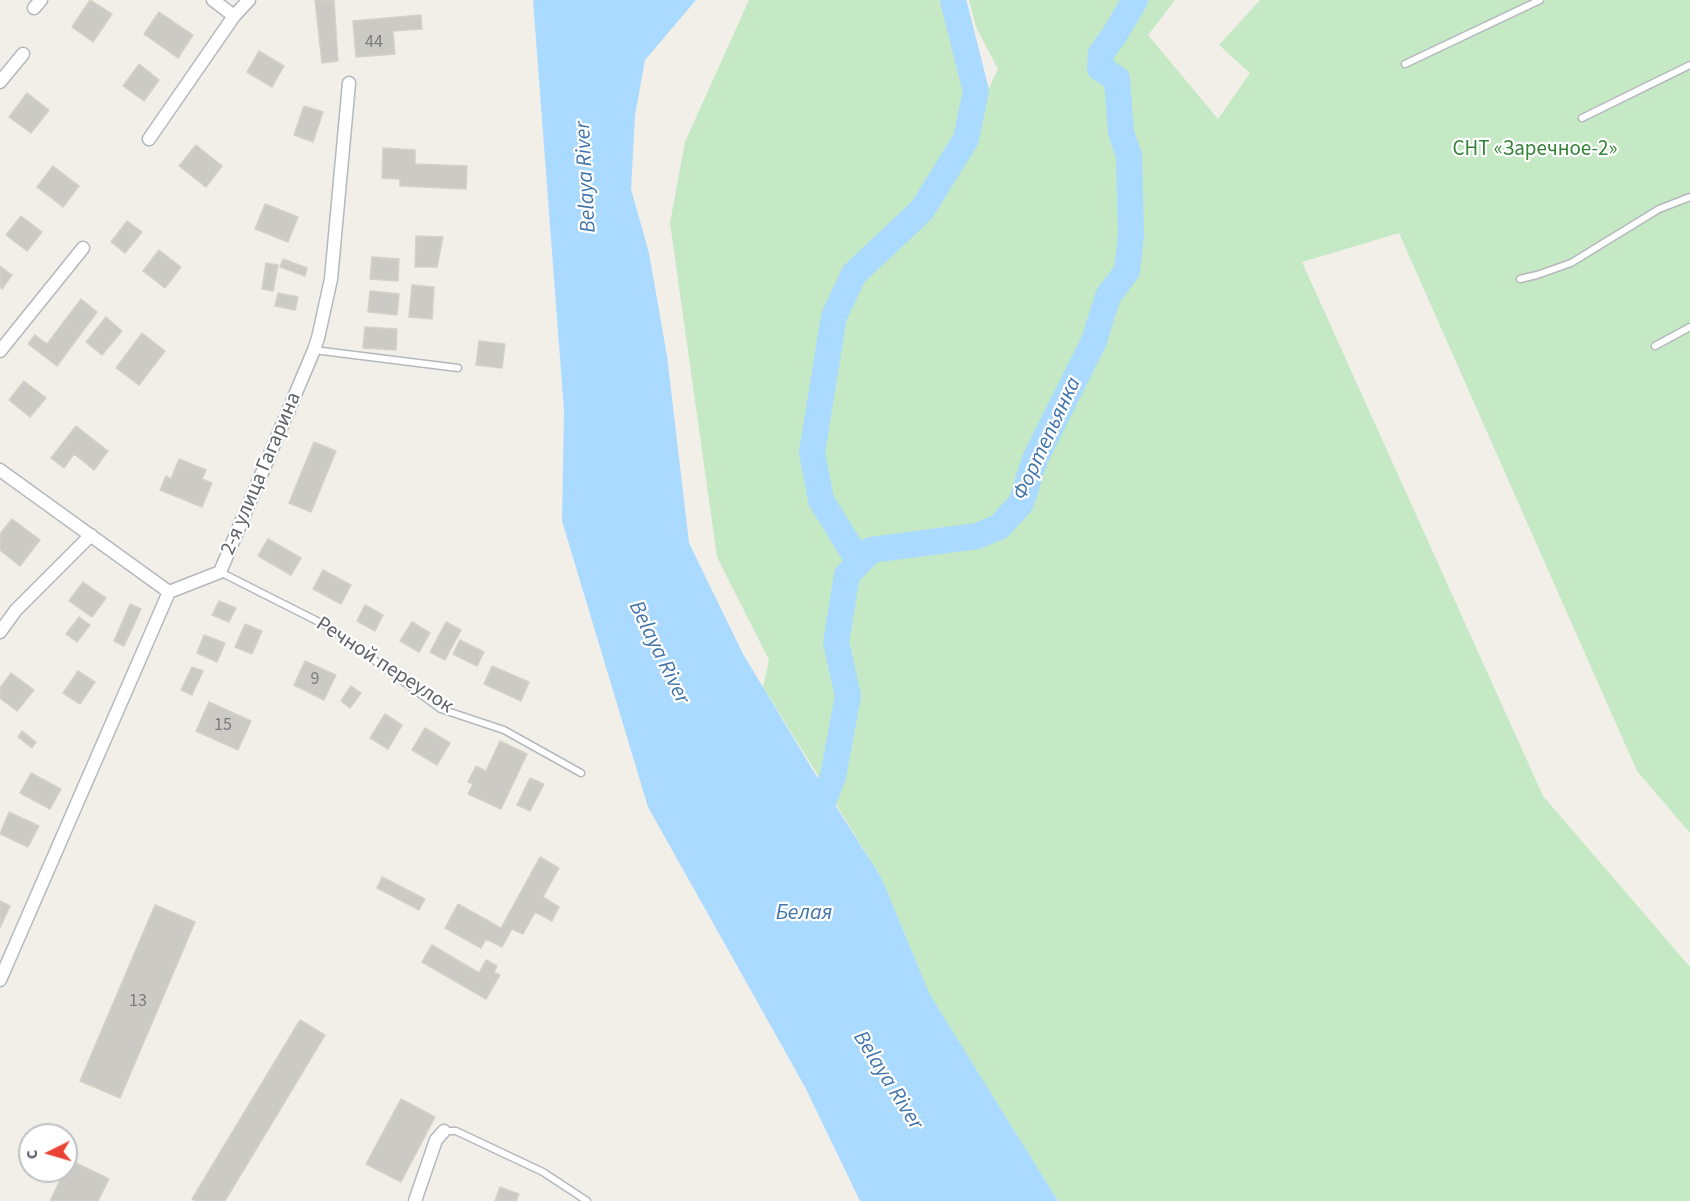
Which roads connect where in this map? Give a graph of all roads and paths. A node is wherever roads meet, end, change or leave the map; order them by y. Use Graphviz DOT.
graph roads {
  1 [pos="213,0"];
  2 [pos="249,0"];
  3 [pos="1540,0"];
  4 [pos="234,16"];
  5 [pos="22,54"];
  6 [pos="1405,64"];
  7 [pos="1690,65"];
  8 [pos="0,82"];
  9 [pos="349,83"];
  10 [pos="1582,118"];
  11 [pos="149,140"];
  12 [pos="1690,197"];
  13 [pos="83,248"];
  14 [pos="1520,279"];
  15 [pos="1690,327"];
  16 [pos="1655,346"];
  17 [pos="314,350"];
  18 [pos="0,351"];
  19 [pos="458,368"];
  20 [pos="0,470"];
  21 [pos="91,535"];
  22 [pos="220,572"];
  23 [pos="169,592"];
  24 [pos="0,632"];
  25 [pos="581,772"];
  26 [pos="0,980"];
  27 [pos="444,1131"];
  28 [pos="416,1201"];
  29 [pos="587,1201"];
  1 -- 4 [label="street"];
  2 -- 4 [label="street"];
  3 -- 6 [label="lane"];
  4 -- 11 [label="street"];
  5 -- 8 [label="street"];
  7 -- 10 [label="lane"];
  9 -- 17 [label="street, 2-я улица Гагарина"];
  12 -- 14 [label="lane"];
  13 -- 18 [label="street"];
  15 -- 16 [label="lane"];
  17 -- 19 [label="lane"];
  17 -- 22 [label="street, 2-я улица Гагарина"];
  20 -- 21 [label="street"];
  21 -- 23 [label="street"];
  21 -- 24 [label="street"];
  22 -- 23 [label="street, 2-я улица Гагарина"];
  22 -- 25 [label="lane, Речной переулок"];
  23 -- 26 [label="street"];
  27 -- 28 [label="street"];
  27 -- 29 [label="lane"];
}
